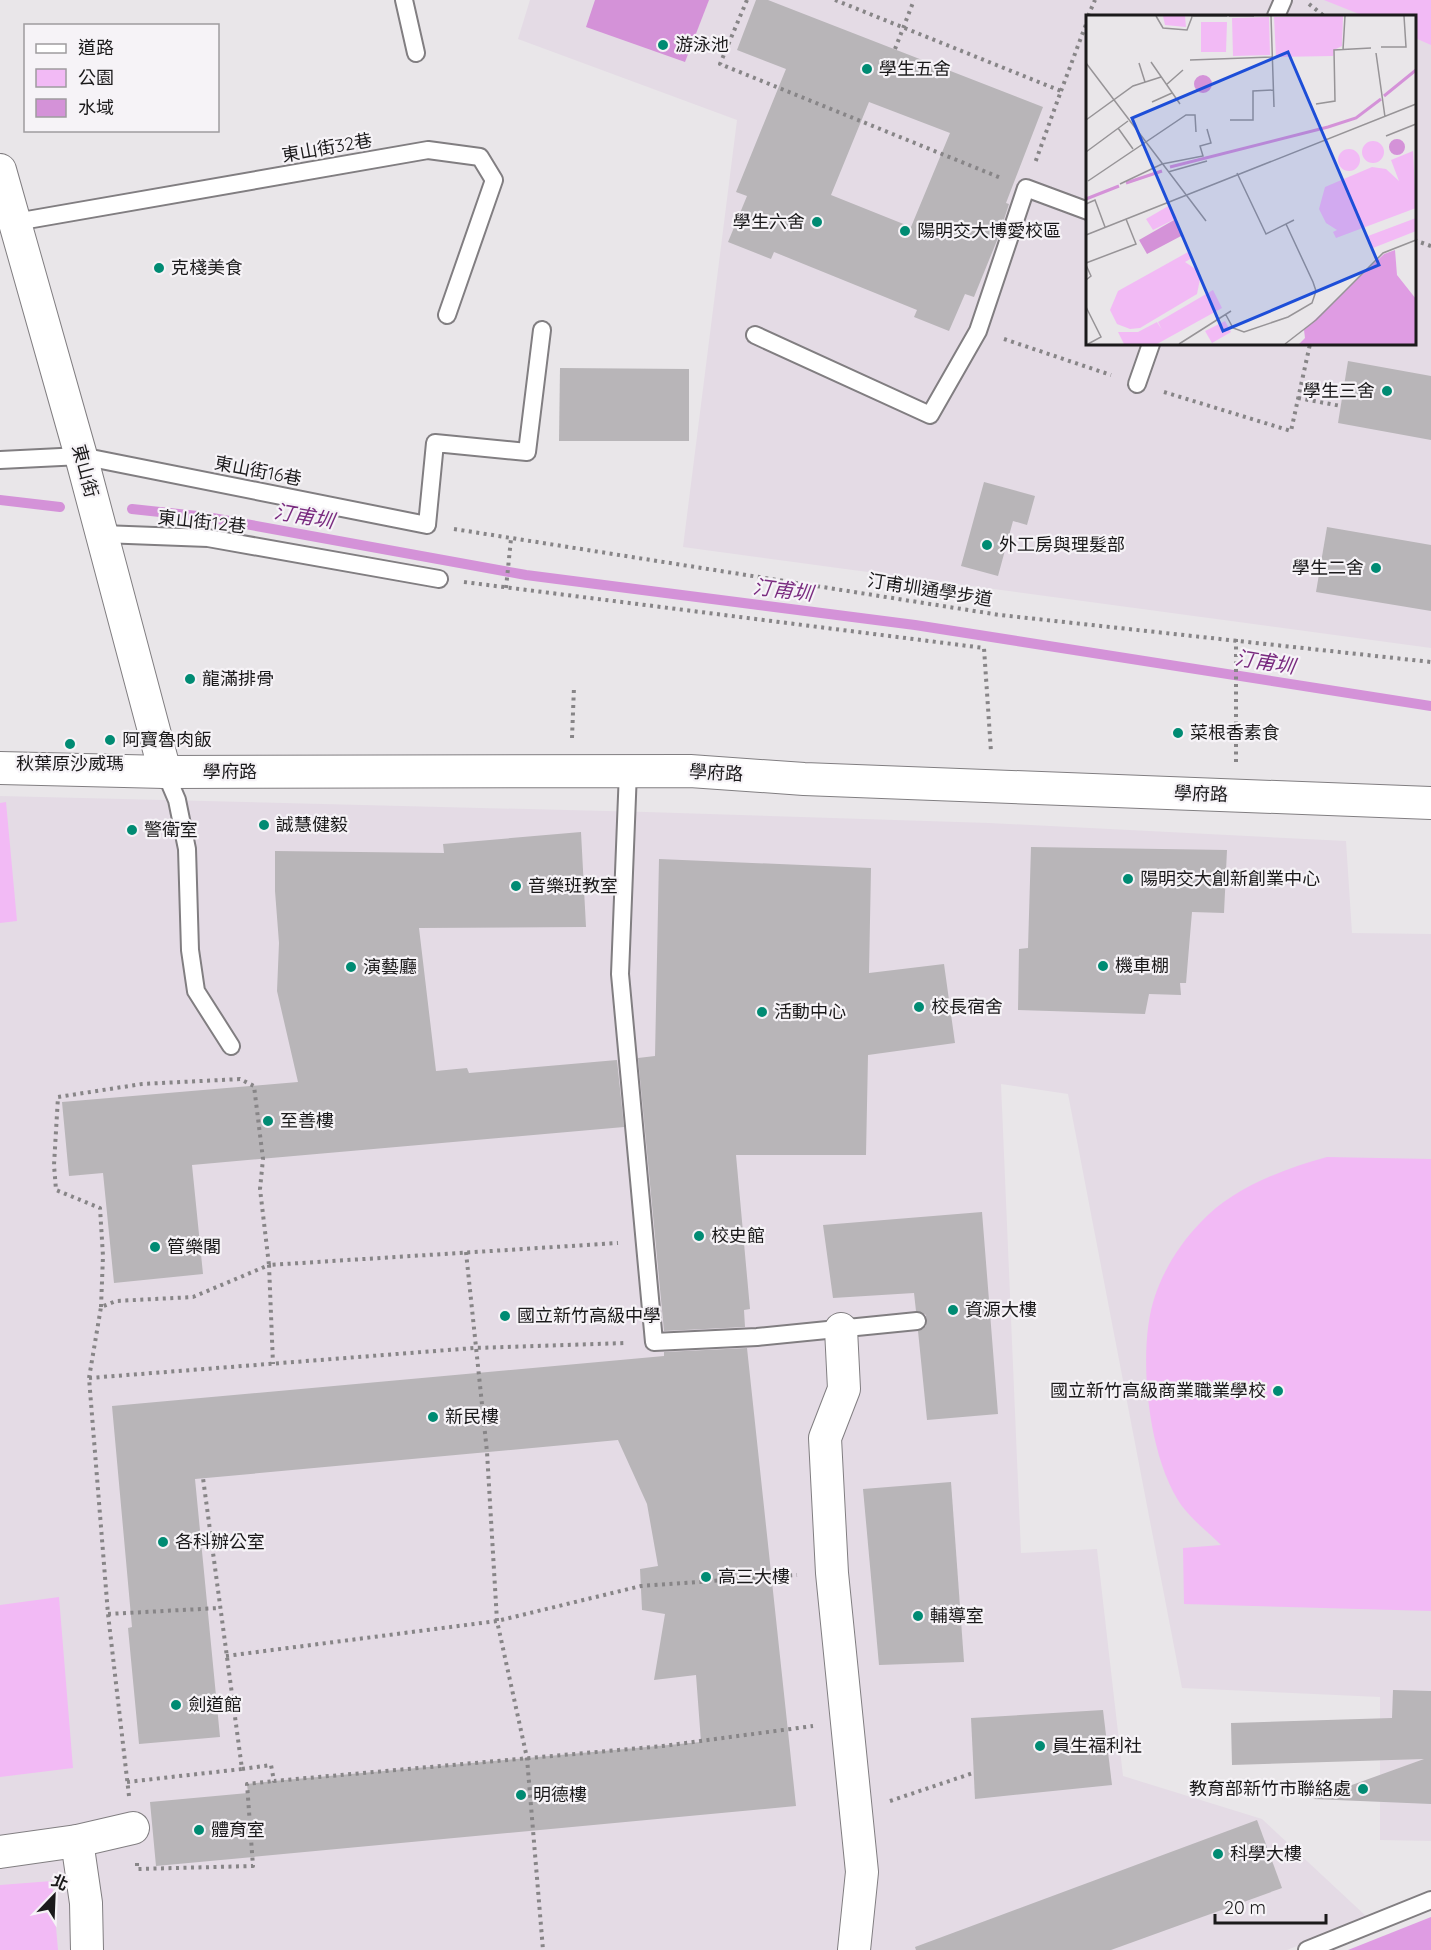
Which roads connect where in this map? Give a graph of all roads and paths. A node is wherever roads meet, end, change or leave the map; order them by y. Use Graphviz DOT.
graph roads {
  1 [pos="404,0"];
  2 [pos="747,0"];
  3 [pos="835,0"];
  4 [pos="914,0"];
  5 [pos="1095,0"];
  6 [pos="1282,0"];
  7 [pos="1304,0"];
  8 [pos="1089,15"];
  9 [pos="1276,15"];
  10 [pos="1323,15"];
  11 [pos="1086,23"];
  12 [pos="903,27"];
  13 [pos="895,49"];
  14 [pos="416,53"];
  15 [pos="1061,91"];
  16 [pos="0,170"];
  17 [pos="1026,188"];
  18 [pos="1086,210"];
  19 [pos="7,224"];
  20 [pos="1416,241"];
  21 [pos="1431,246"];
  22 [pos="447,315"];
  23 [pos="543,330"];
  24 [pos="755,334"];
  25 [pos="1151,345"];
  26 [pos="1310,345"];
  27 [pos="1137,384"];
  28 [pos="1298,398"];
  29 [pos="1341,406"];
  30 [pos="1291,431"];
  31 [pos="81,456"];
  32 [pos="0,460"];
  33 [pos="427,525"];
  34 [pos="102,534"];
  35 [pos="511,538"];
  36 [pos="439,579"];
  37 [pos="506,588"];
  38 [pos="1236,639"];
  39 [pos="1431,663"];
  40 [pos="574,687"];
  41 [pos="0,768"];
  42 [pos="571,771"];
  43 [pos="628,771"];
  44 [pos="165,772"];
  45 [pos="993,786"];
  46 [pos="1237,796"];
  47 [pos="1431,803"];
  48 [pos="231,1046"];
  49 [pos="646,1242"];
  50 [pos="466,1252"];
  51 [pos="269,1264"];
  52 [pos="101,1307"];
  53 [pos="917,1322"];
  54 [pos="841,1329"];
  55 [pos="654,1342"];
  56 [pos="474,1348"];
  57 [pos="273,1364"];
  58 [pos="89,1378"];
  59 [pos="202,1478"];
  60 [pos="832,1573"];
  61 [pos="219,1608"];
  62 [pos="108,1614"];
  63 [pos="497,1621"];
  64 [pos="226,1656"];
  65 [pos="848,1721"];
  66 [pos="527,1758"];
  67 [pos="242,1769"];
  68 [pos="973,1773"];
  69 [pos="274,1781"];
  70 [pos="128,1782"];
  71 [pos="858,1811"];
  72 [pos="132,1828"];
  73 [pos="77,1841"];
  74 [pos="0,1852"];
  75 [pos="1431,1900"];
  76 [pos="87,1950"];
  77 [pos="543,1950"];
  78 [pos="854,1950"];
  79 [pos="1307,1950"];
  1 -- 14 [label="lane"];
  2 -- 17 [label="path"];
  3 -- 12 [label="path"];
  4 -- 12 [label="path"];
  5 -- 8 [label="path"];
  6 -- 9 [label="lane"];
  7 -- 10 [label="path"];
  11 -- 15 [label="path"];
  12 -- 13 [label="path"];
  12 -- 15 [label="path"];
  15 -- 17 [label="path"];
  16 -- 19 [label="street, 東山街"];
  17 -- 18 [label="lane"];
  17 -- 24 [label="lane"];
  19 -- 22 [label="lane, 東山街32巷"];
  19 -- 31 [label="street, 東山街"];
  20 -- 21 [label="path"];
  23 -- 33 [label="lane"];
  25 -- 27 [label="lane"];
  26 -- 28 [label="path"];
  28 -- 29 [label="path"];
  28 -- 30 [label="path"];
  31 -- 32 [label="lane, 東山街16巷"];
  31 -- 33 [label="lane, 東山街16巷"];
  31 -- 34 [label="street, 東山街"];
  33 -- 35 [label="path, 汀甫圳通學步道"];
  34 -- 36 [label="lane, 東山街12巷"];
  34 -- 44 [label="street, 東山街"];
  35 -- 37 [label="path"];
  35 -- 38 [label="path, 汀甫圳通學步道"];
  36 -- 37 [label="path"];
  37 -- 45 [label="path"];
  38 -- 39 [label="path, 汀甫圳通學步道"];
  38 -- 46 [label="path"];
  40 -- 42 [label="path"];
  41 -- 44 [label="street, 學府路"];
  42 -- 43 [label="street, 學府路"];
  42 -- 44 [label="street, 學府路"];
  43 -- 45 [label="street, 學府路"];
  43 -- 49 [label="lane"];
  44 -- 48 [label="lane"];
  45 -- 46 [label="street, 學府路"];
  46 -- 47 [label="street, 學府路"];
  49 -- 50 [label="path"];
  49 -- 55 [label="lane"];
  50 -- 51 [label="path"];
  50 -- 56 [label="path"];
  51 -- 52 [label="path"];
  51 -- 52 [label="path"];
  51 -- 57 [label="path"];
  52 -- 58 [label="path"];
  53 -- 54 [label="lane"];
  54 -- 55 [label="lane"];
  54 -- 60 [label="street"];
  55 -- 56 [label="path"];
  56 -- 57 [label="path"];
  56 -- 63 [label="path"];
  57 -- 58 [label="path"];
  58 -- 62 [label="path"];
  59 -- 61 [label="path"];
  60 -- 63 [label="path"];
  60 -- 65 [label="street"];
  61 -- 62 [label="path"];
  61 -- 64 [label="path"];
  62 -- 70 [label="path"];
  63 -- 64 [label="path"];
  63 -- 66 [label="path"];
  64 -- 67 [label="path"];
  65 -- 66 [label="path"];
  65 -- 71 [label="street"];
  66 -- 69 [label="path"];
  66 -- 77 [label="path"];
  67 -- 69 [label="path"];
  67 -- 70 [label="path"];
  68 -- 71 [label="path"];
  69 -- 72 [label="path"];
  70 -- 72 [label="path"];
  71 -- 78 [label="street"];
  72 -- 73 [label="street"];
  73 -- 74 [label="street"];
  73 -- 76 [label="street"];
  75 -- 79 [label="lane"];
}
